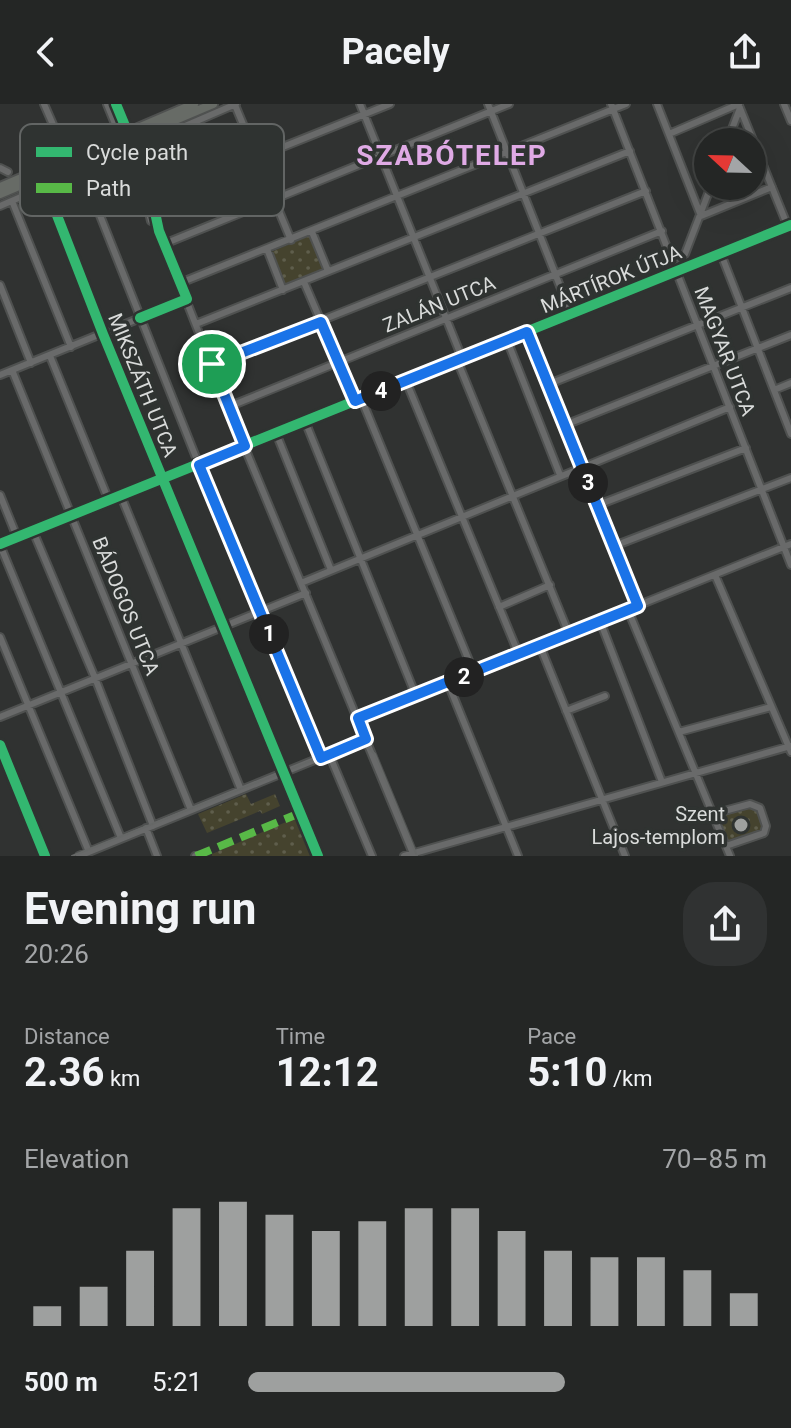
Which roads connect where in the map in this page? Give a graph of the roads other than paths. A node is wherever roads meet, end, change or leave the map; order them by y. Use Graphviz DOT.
graph roads {
  1 [pos="44,104"];
  2 [pos="107,104"];
  3 [pos="116,104"];
  4 [pos="194,104"];
  5 [pos="213,104"];
  6 [pos="235,104"];
  7 [pos="360,104"];
  8 [pos="390,104"];
  9 [pos="509,104"];
  10 [pos="626,104"];
  11 [pos="657,104"];
  12 [pos="784,104"];
  13 [pos="740,105"];
  14 [pos="612,106"];
  15 [pos="489,108"];
  16 [pos="364,115"];
  17 [pos="791,121"];
  18 [pos="53,124"];
  19 [pos="118,124"];
  20 [pos="125,124"];
  21 [pos="151,124"];
  22 [pos="168,124"];
  23 [pos="189,124"];
  24 [pos="243,124"];
  25 [pos="732,128"];
  26 [pos="669,134"];
  27 [pos="284,147"];
  28 [pos="630,151"];
  29 [pos="506,153"];
  30 [pos="380,156"];
  31 [pos="0,168"];
  32 [pos="8,172"];
  33 [pos="20,179"];
  34 [pos="20,186"];
  35 [pos="0,187"];
  36 [pos="772,187"];
  37 [pos="646,191"];
  38 [pos="522,193"];
  39 [pos="0,194"];
  40 [pos="284,194"];
  41 [pos="397,197"];
  42 [pos="20,198"];
  43 [pos="694,198"];
  44 [pos="695,200"];
  45 [pos="698,200"];
  46 [pos="706,200"];
  47 [pos="12,201"];
  48 [pos="0,206"];
  49 [pos="57,216"];
  50 [pos="100,216"];
  51 [pos="150,216"];
  52 [pos="157,216"];
  53 [pos="231,216"];
  54 [pos="281,216"];
  55 [pos="701,216"];
  56 [pos="151,221"];
  57 [pos="789,226"];
  58 [pos="662,231"];
  59 [pos="312,232"];
  60 [pos="539,234"];
  61 [pos="414,237"];
  62 [pos="291,240"];
  63 [pos="164,244"];
  64 [pos="267,249"];
  65 [pos="721,254"];
  66 [pos="673,259"];
  67 [pos="328,271"];
  68 [pos="677,272"];
  69 [pos="556,274"];
  70 [pos="430,277"];
  71 [pos="304,282"];
  72 [pos="180,283"];
  73 [pos="0,285"];
  74 [pos="791,288"];
  75 [pos="283,290"];
  76 [pos="187,299"];
  77 [pos="741,308"];
  78 [pos="571,314"];
  79 [pos="140,318"];
  80 [pos="446,318"];
  81 [pos="321,322"];
  82 [pos="196,324"];
  83 [pos="697,325"];
  84 [pos="527,332"];
  85 [pos="103,334"];
  86 [pos="791,335"];
  87 [pos="507,340"];
  88 [pos="71,347"];
  89 [pos="756,349"];
  90 [pos="50,356"];
  91 [pos="460,359"];
  92 [pos="338,362"];
  93 [pos="31,363"];
  94 [pos="212,364"];
  95 [pos="714,366"];
  96 [pos="12,370"];
  97 [pos="0,375"];
  98 [pos="406,381"];
  99 [pos="791,383"];
  100 [pos="549,384"];
  101 [pos="774,390"];
  102 [pos="358,400"];
  103 [pos="228,407"];
  104 [pos="730,407"];
  105 [pos="305,421"];
  106 [pos="565,425"];
  107 [pos="791,431"];
  108 [pos="276,433"];
  109 [pos="245,446"];
  110 [pos="746,448"];
  111 [pos="199,465"];
  112 [pos="581,466"];
  113 [pos="560,475"];
  114 [pos="791,478"];
  115 [pos="163,480"];
  116 [pos="761,489"];
  117 [pos="0,495"];
  118 [pos="512,495"];
  119 [pos="121,496"];
  120 [pos="109,501"];
  121 [pos="598,505"];
  122 [pos="72,516"];
  123 [pos="462,517"];
  124 [pos="33,531"];
  125 [pos="417,536"];
  126 [pos="17,537"];
  127 [pos="791,544"];
  128 [pos="0,545"];
  129 [pos="614,546"];
  130 [pos="783,547"];
  131 [pos="361,559"];
  132 [pos="791,565"];
  133 [pos="331,570"];
  134 [pos="715,575"];
  135 [pos="301,583"];
  136 [pos="550,585"];
  137 [pos="306,593"];
  138 [pos="638,606"];
  139 [pos="499,607"];
  140 [pos="628,610"];
  141 [pos="259,612"];
  142 [pos="600,621"];
  143 [pos="222,627"];
  144 [pos="569,634"];
  145 [pos="0,637"];
  146 [pos="181,643"];
  147 [pos="540,646"];
  148 [pos="519,655"];
  149 [pos="132,664"];
  150 [pos="474,673"];
  151 [pos="95,678"];
  152 [pos="448,683"];
  153 [pos="61,692"];
  154 [pos="416,696"];
  155 [pos="605,696"];
  156 [pos="28,706"];
  157 [pos="771,707"];
  158 [pos="566,711"];
  159 [pos="0,717"];
  160 [pos="358,718"];
  161 [pos="679,732"];
  162 [pos="366,739"];
  163 [pos="0,745"];
  164 [pos="790,748"];
  165 [pos="329,754"];
  166 [pos="321,758"];
  167 [pos="282,773"];
  168 [pos="695,773"];
  169 [pos="662,782"];
  170 [pos="241,790"];
  171 [pos="603,799"];
  172 [pos="191,810"];
  173 [pos="713,814"];
  174 [pos="506,826"];
  175 [pos="150,827"];
  176 [pos="121,838"];
  177 [pos="726,846"];
  178 [pos="89,852"];
  179 [pos="413,854"];
  180 [pos="45,856"];
  181 [pos="79,856"];
  182 [pos="157,856"];
  183 [pos="318,856"];
  184 [pos="372,856"];
  185 [pos="404,856"];
  186 [pos="518,856"];
  187 [pos="625,856"];
  188 [pos="730,856"];
  1 -- 18 [label="street"];
  2 -- 19 [label="street"];
  3 -- 20 [label="street, bridge"];
  4 -- 21 [label="main road"];
  5 -- 22 [label="main road"];
  6 -- 23 [label="street"];
  6 -- 24 [label="street"];
  7 -- 16 [label="street"];
  8 -- 16 [label="street"];
  9 -- 15 [label="street"];
  10 -- 14 [label="street"];
  11 -- 26 [label="street"];
  12 -- 17 [label="street"];
  13 -- 25 [label="street"];
  13 -- 26 [label="street"];
  13 -- 36 [label="street"];
  14 -- 28 [label="street, MAGYAR UTCA"];
  14 -- 29 [label="street"];
  15 -- 29 [label="street"];
  15 -- 30 [label="street"];
  16 -- 27 [label="street"];
  16 -- 30 [label="street"];
  26 -- 43 [label="street"];
  28 -- 37 [label="street, MAGYAR UTCA"];
  28 -- 38 [label="street"];
  29 -- 38 [label="street"];
  29 -- 41 [label="street"];
  30 -- 40 [label="street"];
  30 -- 41 [label="street"];
  31 -- 32 [label="street"];
  33 -- 35 [label="main road"];
  34 -- 39 [label="main road"];
  36 -- 55 [label="street"];
  36 -- 57 [label="street"];
  37 -- 58 [label="street, MAGYAR UTCA"];
  37 -- 60 [label="street"];
  38 -- 60 [label="street"];
  38 -- 61 [label="street"];
  41 -- 59 [label="street"];
  41 -- 61 [label="street"];
  42 -- 47 [label="street"];
  44 -- 55 [label="street"];
  45 -- 46 [label="street"];
  46 -- 55 [label="street"];
  47 -- 48 [label="street"];
  47 -- 88 [label="street"];
  49 -- 85 [label="street, MIKSZÁTH UTCA"];
  50 -- 79 [label="street"];
  51 -- 56 [label="street"];
  52 -- 63 [label="street, bridge"];
  53 -- 63 [label="street"];
  54 -- 62 [label="street"];
  55 -- 66 [label="street"];
  57 -- 65 [label="street, MÁRTÍROK ÚTJA"];
  58 -- 66 [label="street, MAGYAR UTCA"];
  58 -- 69 [label="street, ZALÁN UTCA"];
  59 -- 62 [label="street"];
  59 -- 67 [label="street"];
  60 -- 69 [label="street"];
  60 -- 70 [label="street"];
  61 -- 67 [label="street"];
  61 -- 70 [label="street"];
  62 -- 64 [label="street"];
  63 -- 72 [label="street"];
  64 -- 72 [label="street"];
  64 -- 75 [label="street"];
  65 -- 68 [label="street, MÁRTÍROK ÚTJA"];
  65 -- 77 [label="street"];
  66 -- 68 [label="street, MAGYAR UTCA"];
  67 -- 71 [label="street"];
  68 -- 78 [label="street, MÁRTÍROK ÚTJA"];
  68 -- 83 [label="street, MAGYAR UTCA"];
  69 -- 78 [label="street"];
  69 -- 80 [label="street, ZALÁN UTCA"];
  70 -- 80 [label="street"];
  70 -- 81 [label="street"];
  71 -- 75 [label="street"];
  71 -- 81 [label="street"];
  72 -- 76 [label="street"];
  73 -- 93 [label="street"];
  74 -- 77 [label="street"];
  75 -- 82 [label="street"];
  76 -- 79 [label="street"];
  76 -- 82 [label="street"];
  77 -- 83 [label="street"];
  77 -- 89 [label="street"];
  78 -- 84 [label="street, MÁRTÍROK ÚTJA"];
  79 -- 85 [label="street"];
  79 -- 111 [label="street"];
  80 -- 91 [label="street"];
  80 -- 92 [label="street, ZALÁN UTCA"];
  81 -- 92 [label="street"];
  81 -- 94 [label="street"];
  82 -- 94 [label="street"];
  83 -- 95 [label="street, MAGYAR UTCA"];
  83 -- 100 [label="street"];
  84 -- 87 [label="street, MÁRTÍROK ÚTJA"];
  84 -- 100 [label="street"];
  85 -- 88 [label="street"];
  85 -- 115 [label="street, MIKSZÁTH UTCA"];
  86 -- 89 [label="street"];
  87 -- 91 [label="street, MÁRTÍROK ÚTJA"];
  87 -- 113 [label="street"];
  88 -- 90 [label="street"];
  89 -- 95 [label="street"];
  89 -- 101 [label="street"];
  90 -- 93 [label="street"];
  90 -- 120 [label="street"];
  91 -- 98 [label="street, MÁRTÍROK ÚTJA"];
  91 -- 118 [label="street"];
  92 -- 102 [label="street"];
  92 -- 103 [label="street, ZALÁN UTCA"];
  93 -- 96 [label="street"];
  94 -- 103 [label="street"];
  95 -- 104 [label="street, MAGYAR UTCA"];
  95 -- 106 [label="street"];
  96 -- 97 [label="street"];
  96 -- 122 [label="street, BÁDOGOS UTCA"];
  98 -- 102 [label="street, MÁRTÍROK ÚTJA"];
  98 -- 123 [label="street"];
  99 -- 101 [label="street"];
  100 -- 106 [label="street"];
  101 -- 107 [label="street"];
  102 -- 105 [label="street, MÁRTÍROK ÚTJA"];
  102 -- 125 [label="street"];
  103 -- 109 [label="street"];
  104 -- 110 [label="street, MAGYAR UTCA"];
  104 -- 112 [label="street"];
  105 -- 108 [label="street, MÁRTÍROK ÚTJA"];
  105 -- 131 [label="street"];
  106 -- 112 [label="street"];
  108 -- 109 [label="street, MÁRTÍROK ÚTJA"];
  108 -- 133 [label="street"];
  109 -- 111 [label="street, MÁRTÍROK ÚTJA"];
  109 -- 135 [label="street"];
  110 -- 116 [label="street, MAGYAR UTCA"];
  110 -- 121 [label="street"];
  111 -- 115 [label="street, MÁRTÍROK ÚTJA"];
  111 -- 141 [label="street"];
  112 -- 113 [label="street"];
  112 -- 121 [label="street"];
  113 -- 118 [label="street"];
  114 -- 116 [label="street"];
  115 -- 119 [label="street, MÁRTÍROK ÚTJA"];
  115 -- 143 [label="street, MIKSZÁTH UTCA"];
  116 -- 129 [label="street"];
  116 -- 130 [label="street, MAGYAR UTCA"];
  117 -- 126 [label="street"];
  118 -- 123 [label="street"];
  118 -- 136 [label="street"];
  119 -- 120 [label="street, MÁRTÍROK ÚTJA"];
  119 -- 146 [label="street"];
  120 -- 122 [label="street, MÁRTÍROK ÚTJA"];
  121 -- 129 [label="street"];
  122 -- 124 [label="street, MÁRTÍROK ÚTJA"];
  122 -- 149 [label="street, BÁDOGOS UTCA"];
  123 -- 125 [label="street"];
  123 -- 139 [label="street"];
  124 -- 126 [label="street, MÁRTÍROK ÚTJA"];
  124 -- 151 [label="street"];
  125 -- 131 [label="street"];
  125 -- 150 [label="street"];
  126 -- 128 [label="street, MÁRTÍROK ÚTJA"];
  127 -- 130 [label="street"];
  128 -- 153 [label="street"];
  129 -- 138 [label="street"];
  130 -- 132 [label="street, MAGYAR UTCA"];
  130 -- 134 [label="street"];
  131 -- 133 [label="street"];
  131 -- 154 [label="street"];
  133 -- 135 [label="street"];
  134 -- 138 [label="street"];
  134 -- 157 [label="street"];
  135 -- 137 [label="street"];
  136 -- 139 [label="street"];
  136 -- 144 [label="street"];
  137 -- 141 [label="street"];
  137 -- 160 [label="street"];
  138 -- 140 [label="street"];
  139 -- 148 [label="street"];
  140 -- 142 [label="street"];
  140 -- 161 [label="street"];
  141 -- 143 [label="street"];
  141 -- 166 [label="street"];
  142 -- 144 [label="street"];
  142 -- 169 [label="street"];
  143 -- 146 [label="street"];
  143 -- 167 [label="street, MIKSZÁTH UTCA"];
  144 -- 147 [label="street"];
  145 -- 156 [label="street"];
  146 -- 149 [label="street"];
  146 -- 170 [label="street"];
  147 -- 148 [label="street"];
  147 -- 158 [label="street"];
  148 -- 150 [label="street"];
  149 -- 151 [label="street"];
  149 -- 172 [label="street, BÁDOGOS UTCA"];
  150 -- 152 [label="street"];
  151 -- 153 [label="street"];
  151 -- 175 [label="street"];
  152 -- 154 [label="street"];
  152 -- 174 [label="street"];
  153 -- 156 [label="street"];
  153 -- 176 [label="street"];
  154 -- 160 [label="street"];
  155 -- 158 [label="street"];
  156 -- 159 [label="street"];
  156 -- 178 [label="street"];
  157 -- 161 [label="street"];
  157 -- 164 [label="street"];
  158 -- 171 [label="street"];
  160 -- 162 [label="street"];
  161 -- 168 [label="street"];
  162 -- 165 [label="street"];
  162 -- 179 [label="street"];
  163 -- 180 [label="street"];
  164 -- 168 [label="street"];
  165 -- 166 [label="street"];
  165 -- 184 [label="street"];
  166 -- 167 [label="street"];
  167 -- 170 [label="street"];
  167 -- 183 [label="street, MIKSZÁTH UTCA"];
  168 -- 169 [label="street"];
  168 -- 173 [label="street"];
  169 -- 171 [label="street"];
  170 -- 172 [label="street"];
  171 -- 174 [label="street"];
  171 -- 187 [label="street"];
  172 -- 175 [label="street"];
  173 -- 177 [label="street"];
  173 -- 177 [label="street"];
  174 -- 179 [label="street"];
  174 -- 186 [label="street"];
  175 -- 176 [label="street"];
  175 -- 182 [label="street"];
  176 -- 178 [label="street"];
  177 -- 188 [label="street"];
  178 -- 181 [label="street"];
  179 -- 185 [label="street"];
}
